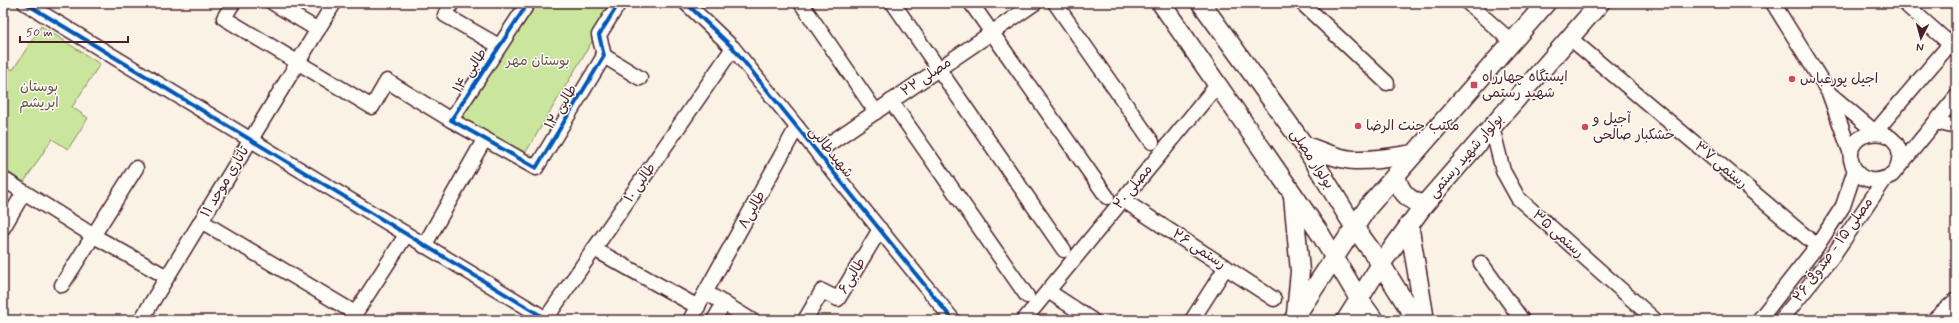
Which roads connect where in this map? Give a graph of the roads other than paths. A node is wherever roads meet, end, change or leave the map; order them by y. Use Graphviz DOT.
graph roads {
  1 [pos="25,3"];
  2 [pos="233,3"];
  3 [pos="273,3"];
  4 [pos="334,3"];
  5 [pos="452,3"];
  6 [pos="528,3"];
  7 [pos="619,3"];
  8 [pos="686,3"];
  9 [pos="801,3"];
  10 [pos="893,3"];
  11 [pos="971,3"];
  12 [pos="1035,3"];
  13 [pos="1055,3"];
  14 [pos="1162,3"];
  15 [pos="1201,3"];
  16 [pos="1468,3"];
  17 [pos="1546,3"];
  18 [pos="1600,3"];
  19 [pos="1773,3"];
  20 [pos="1904,3"];
  21 [pos="1308,5"];
  22 [pos="318,30"];
  23 [pos="992,33"];
  24 [pos="1570,39"];
  25 [pos="1953,40"];
  26 [pos="1512,42"];
  27 [pos="499,46"];
  28 [pos="733,48"];
  29 [pos="604,56"];
  30 [pos="298,62"];
  31 [pos="938,69"];
  32 [pos="640,78"];
  33 [pos="1387,83"];
  34 [pos="1218,84"];
  35 [pos="1829,93"];
  36 [pos="1956,97"];
  37 [pos="891,101"];
  38 [pos="876,112"];
  39 [pos="451,120"];
  40 [pos="1936,122"];
  41 [pos="798,127"];
  42 [pos="1492,127"];
  43 [pos="1956,127"];
  44 [pos="1875,132"];
  45 [pos="250,140"];
  46 [pos="484,140"];
  47 [pos="1152,142"];
  48 [pos="1304,145"];
  49 [pos="817,152"];
  50 [pos="1413,154"];
  51 [pos="1851,154"];
  52 [pos="136,168"];
  53 [pos="1897,168"];
  54 [pos="1855,170"];
  55 [pos="1396,174"];
  56 [pos="3,179"];
  57 [pos="1885,179"];
  58 [pos="24,192"];
  59 [pos="1293,194"];
  60 [pos="1107,197"];
  61 [pos="1123,200"];
  62 [pos="1424,205"];
  63 [pos="201,221"];
  64 [pos="1409,224"];
  65 [pos="3,228"];
  66 [pos="1355,228"];
  67 [pos="880,229"];
  68 [pos="406,235"];
  69 [pos="94,236"];
  70 [pos="424,246"];
  71 [pos="1817,246"];
  72 [pos="594,249"];
  73 [pos="1064,250"];
  74 [pos="1333,258"];
  75 [pos="1481,263"];
  76 [pos="1381,264"];
  77 [pos="1226,267"];
  78 [pos="167,277"];
  79 [pos="62,285"];
  80 [pos="1048,291"];
  81 [pos="707,293"];
  82 [pos="1027,296"];
  83 [pos="1274,299"];
  84 [pos="1359,299"];
  85 [pos="1956,300"];
  86 [pos="724,303"];
  87 [pos="698,307"];
  88 [pos="353,317"];
  89 [pos="1294,318"];
  90 [pos="141,320"];
  91 [pos="547,320"];
  92 [pos="690,320"];
  93 [pos="714,320"];
  94 [pos="751,320"];
  95 [pos="805,320"];
  96 [pos="953,320"];
  97 [pos="1024,320"];
  98 [pos="1092,320"];
  99 [pos="1192,320"];
  100 [pos="1346,320"];
  101 [pos="1374,320"];
  102 [pos="1416,320"];
  103 [pos="1425,320"];
  104 [pos="1522,320"];
  105 [pos="1655,320"];
  106 [pos="1759,320"];
  107 [pos="1781,320"];
  108 [pos="1934,320"];
  1 -- 45 [label="street"];
  2 -- 30 [label="street"];
  3 -- 22 [label="street"];
  4 -- 22 [label="street, تاتاری موحد ۱۱"];
  5 -- 27 [label="street"];
  6 -- 27 [label="street, طالبی ۱۴"];
  7 -- 29 [label="street"];
  8 -- 28 [label="street, شهیدطالبی"];
  9 -- 38 [label="street"];
  10 -- 31 [label="street"];
  11 -- 23 [label="street"];
  12 -- 23 [label="street, مصلی ۲۲"];
  13 -- 47 [label="street"];
  14 -- 34 [label="main road"];
  15 -- 48 [label="main road, بولوار مصلی"];
  16 -- 26 [label="street"];
  17 -- 26 [label="main road"];
  18 -- 24 [label="main road, بولوار شهید رستمی"];
  19 -- 35 [label="street"];
  20 -- 25 [label="street"];
  21 -- 33 [label="street"];
  22 -- 30 [label="street, تاتاری موحد ۱۱"];
  23 -- 31 [label="street, مصلی ۲۲"];
  23 -- 60 [label="street"];
  24 -- 42 [label="main road, بولوار شهید رستمی"];
  24 -- 71 [label="street, رستمی ۳۷"];
  25 -- 44 [label="street"];
  26 -- 50 [label="main road"];
  27 -- 39 [label="street, طالبی ۱۴"];
  28 -- 41 [label="street, شهیدطالبی"];
  28 -- 72 [label="street, طالبی ۱۰"];
  29 -- 32 [label="street"];
  29 -- 46 [label="street, طالبی ۱۲"];
  30 -- 39 [label="street"];
  30 -- 45 [label="street, تاتاری موحد ۱۱"];
  31 -- 37 [label="street, مصلی ۲۲"];
  31 -- 73 [label="street"];
  34 -- 59 [label="main road"];
  34 -- 61 [label="street, مصلی ۲۰"];
  35 -- 44 [label="street"];
  35 -- 51 [label="street"];
  36 -- 40 [label="street"];
  37 -- 38 [label="street, مصلی ۲۲"];
  37 -- 82 [label="street"];
  38 -- 49 [label="street, مصلی ۲۲"];
  39 -- 46 [label="street"];
  40 -- 43 [label="street"];
  40 -- 53 [label="street"];
  41 -- 49 [label="street, شهیدطالبی"];
  41 -- 81 [label="street, طالبی۸"];
  42 -- 62 [label="main road, بولوار شهید رستمی"];
  42 -- 105 [label="street, رستمی ۳۵"];
  44 -- 51 [label="street"];
  44 -- 53 [label="street"];
  45 -- 63 [label="street, تاتاری موحد ۱۱"];
  45 -- 68 [label="street"];
  46 -- 70 [label="street"];
  48 -- 50 [label="main road"];
  48 -- 66 [label="main road, بولوار مصلی"];
  49 -- 67 [label="street, شهیدطالبی"];
  50 -- 55 [label="main road"];
  51 -- 54 [label="street"];
  52 -- 69 [label="street"];
  53 -- 57 [label="street"];
  54 -- 57 [label="street"];
  54 -- 71 [label="street, مصلی ۱۵ - صدوقی ۲۶"];
  55 -- 62 [label="main road"];
  55 -- 66 [label="main road"];
  56 -- 58 [label="street"];
  57 -- 107 [label="street, مصلی ۱۵ - صدوقی ۲۶"];
  58 -- 65 [label="street"];
  58 -- 69 [label="street"];
  59 -- 74 [label="main road"];
  59 -- 89 [label="main road"];
  61 -- 77 [label="street, رستمی ۲۶"];
  61 -- 80 [label="street, مصلی ۲۰"];
  62 -- 64 [label="main road, بولوار شهید رستمی"];
  63 -- 78 [label="street, تاتاری موحد ۱۱"];
  63 -- 88 [label="street"];
  64 -- 76 [label="main road, بولوار شهید رستمی"];
  64 -- 103 [label="main road"];
  66 -- 74 [label="main road"];
  66 -- 76 [label="main road, بولوار مصلی"];
  67 -- 95 [label="street, طالبی۶"];
  67 -- 96 [label="street, شهیدطالبی"];
  68 -- 70 [label="street"];
  68 -- 88 [label="street"];
  69 -- 78 [label="street"];
  69 -- 79 [label="street"];
  70 -- 91 [label="street"];
  71 -- 106 [label="street, مصلی ۱۵ - صدوقی ۲۶"];
  72 -- 87 [label="street"];
  72 -- 91 [label="street, طالبی ۱۰"];
  74 -- 84 [label="main road"];
  74 -- 89 [label="main road"];
  75 -- 104 [label="street"];
  76 -- 84 [label="main road, بولوار شهید رستمی"];
  76 -- 102 [label="main road, بولوار مصلی"];
  77 -- 83 [label="street, رستمی ۲۶"];
  77 -- 99 [label="street"];
  78 -- 90 [label="street, تاتاری موحد ۱۱"];
  80 -- 97 [label="street, مصلی ۲۰"];
  80 -- 98 [label="street"];
  81 -- 86 [label="street"];
  81 -- 87 [label="street, طالبی۸"];
  84 -- 100 [label="main road, بولوار شهید رستمی"];
  84 -- 101 [label="main road"];
  85 -- 108 [label="street"];
  86 -- 93 [label="street"];
  86 -- 94 [label="street"];
  87 -- 92 [label="street, طالبی۸"];
}
